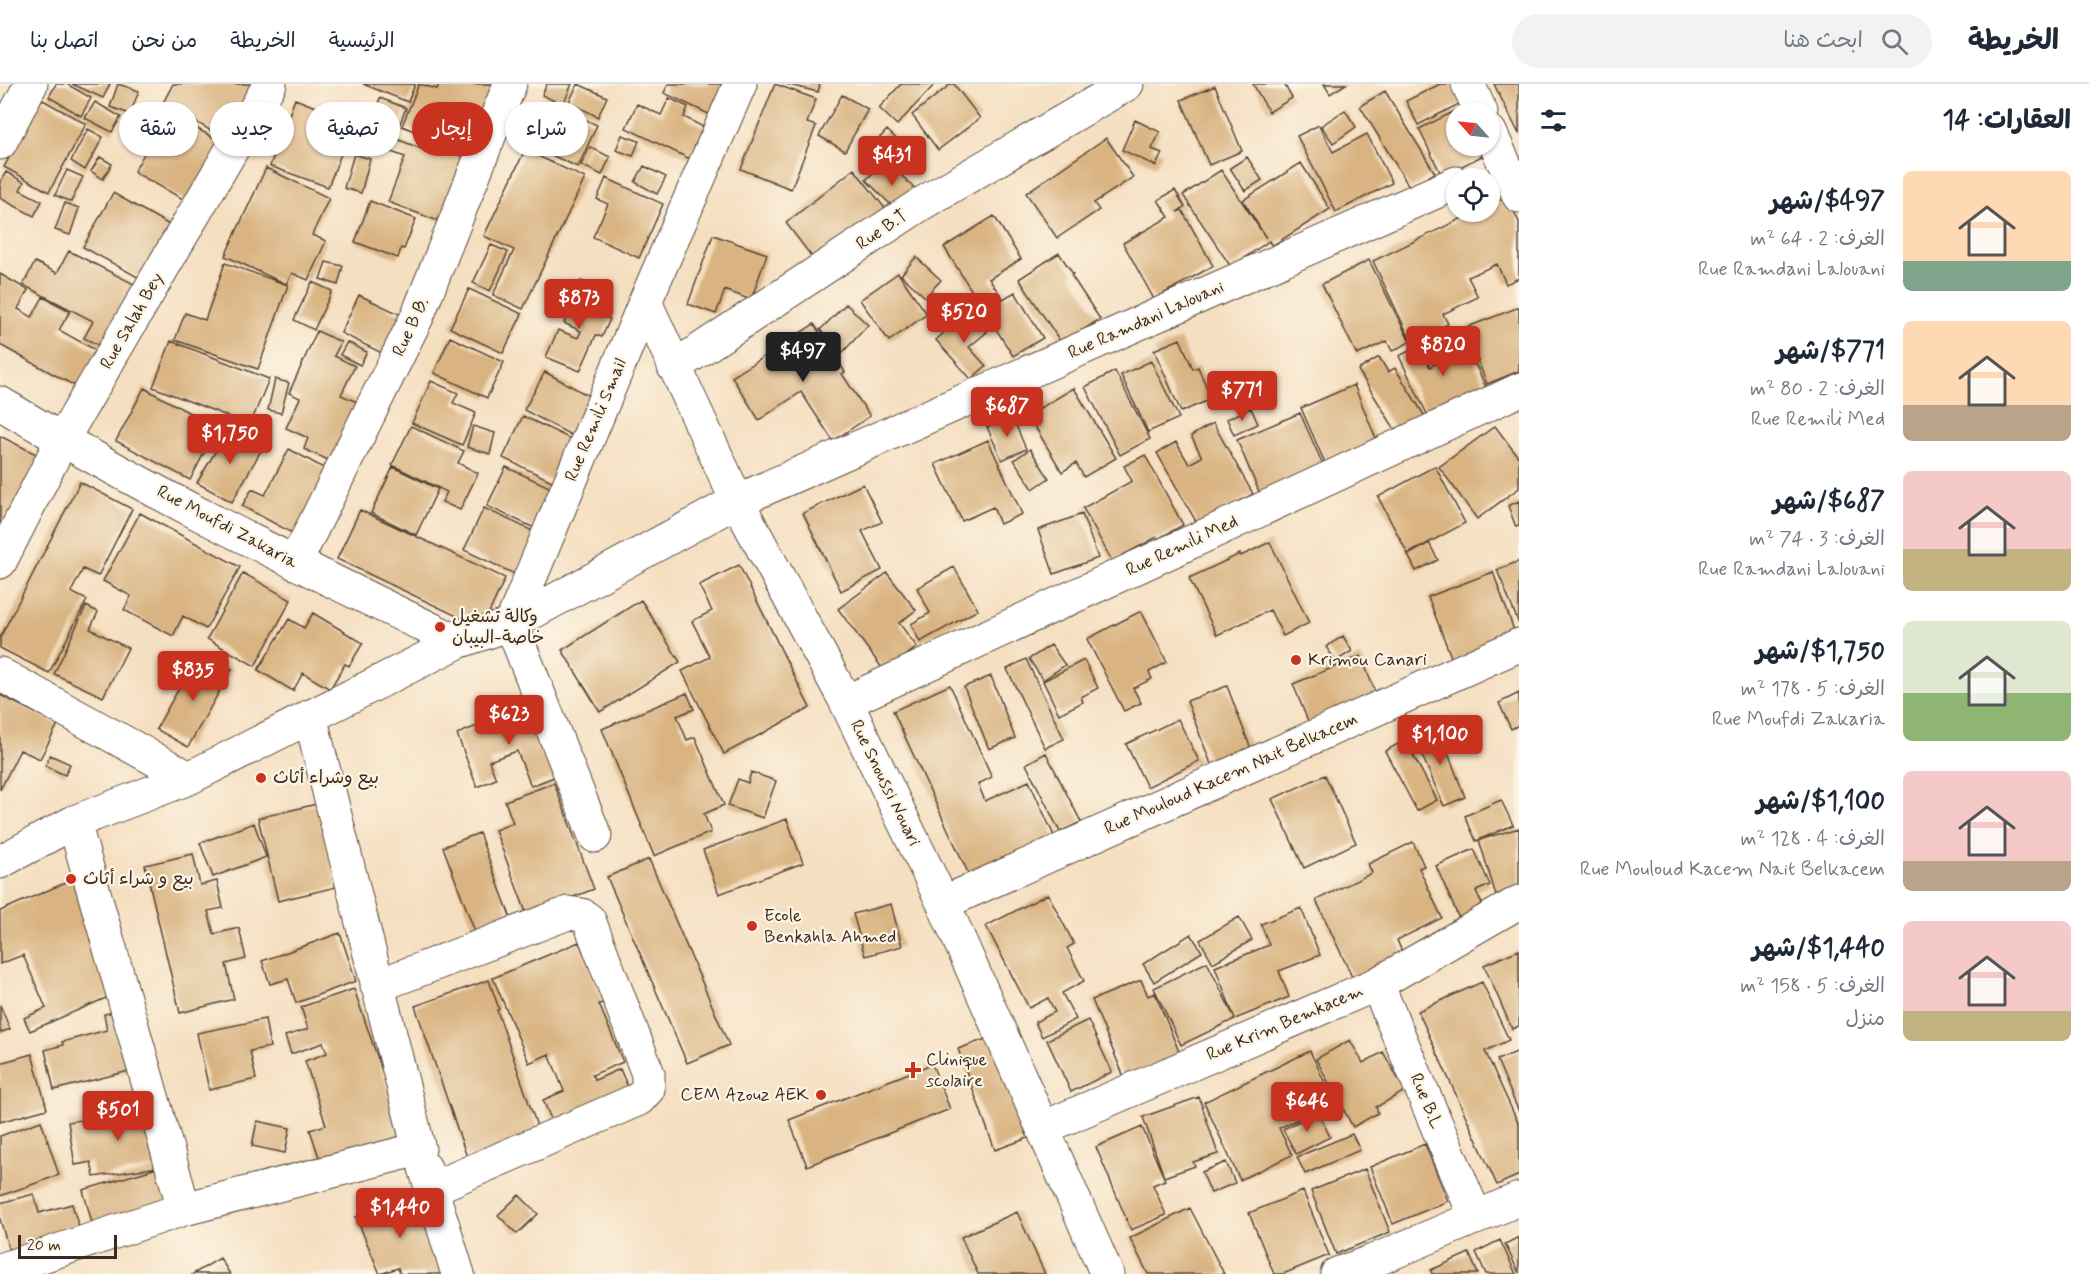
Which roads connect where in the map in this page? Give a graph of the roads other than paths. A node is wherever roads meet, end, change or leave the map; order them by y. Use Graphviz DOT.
graph roads {
  1 [pos="31,84"];
  2 [pos="270,84"];
  3 [pos="510,84"];
  4 [pos="740,84"];
  5 [pos="1127,84"];
  6 [pos="1468,84"];
  7 [pos="1476,102"];
  8 [pos="0,143"];
  9 [pos="1500,144"];
  10 [pos="1511,158"];
  11 [pos="1488,168"];
  12 [pos="1446,187"];
  13 [pos="1519,196"];
  14 [pos="645,302"];
  15 [pos="674,367"];
  16 [pos="1519,390"];
  17 [pos="0,403"];
  18 [pos="62,440"];
  19 [pos="738,501"];
  20 [pos="0,562"];
  21 [pos="295,563"];
  22 [pos="511,624"];
  23 [pos="458,642"];
  24 [pos="1519,645"];
  25 [pos="0,674"];
  26 [pos="846,702"];
  27 [pos="310,716"];
  28 [pos="189,778"];
  29 [pos="74,822"];
  30 [pos="595,836"];
  31 [pos="0,862"];
  32 [pos="1519,902"];
  33 [pos="943,903"];
  34 [pos="1377,984"];
  35 [pos="377,986"];
  36 [pos="1043,1128"];
  37 [pos="419,1149"];
  38 [pos="431,1189"];
  39 [pos="1519,1200"];
  40 [pos="184,1209"];
  41 [pos="1476,1218"];
  42 [pos="1376,1268"];
  43 [pos="0,1270"];
  44 [pos="458,1274"];
  45 [pos="1107,1274"];
  46 [pos="1337,1274"];
  1 -- 8 [label="street"];
  2 -- 18 [label="street, Rue Salah Bey"];
  3 -- 21 [label="street, Rue B B."];
  4 -- 14 [label="street, Rue Remili Smail"];
  5 -- 15 [label="street, Rue B.T"];
  6 -- 7 [label="street"];
  9 -- 10 [label="street"];
  10 -- 11 [label="street"];
  10 -- 13 [label="street"];
  12 -- 19 [label="street, Rue Ramdani Lalouani"];
  14 -- 15 [label="street, Rue Snoussi Nouari"];
  14 -- 22 [label="street, Rue Remili Smail"];
  15 -- 19 [label="street, Rue Snoussi Nouari"];
  16 -- 26 [label="street, Rue Remili Med"];
  17 -- 18 [label="street, Rue Moufdi Zakaria"];
  18 -- 20 [label="street, Rue Salah Bey"];
  18 -- 21 [label="street, Rue Moufdi Zakaria"];
  19 -- 22 [label="street, Rue Ramdani Lalouani"];
  19 -- 26 [label="street, Rue Snoussi Nouari"];
  21 -- 23 [label="street, Rue Moufdi Zakaria"];
  22 -- 23 [label="street, Rue Ramdani Lalouani"];
  22 -- 30 [label="street"];
  23 -- 27 [label="street, Rue Ramdani Lalouani"];
  24 -- 33 [label="street, Rue Mouloud Kacem Nait Belkacem"];
  25 -- 28 [label="street"];
  26 -- 33 [label="street, Rue Snoussi Nouari"];
  27 -- 28 [label="street, Rue Ramdani Lalouani"];
  27 -- 35 [label="street"];
  28 -- 29 [label="street, Rue Ramdani Lalouani"];
  29 -- 31 [label="street, Rue Ramdani Lalouani"];
  29 -- 40 [label="street"];
  32 -- 34 [label="street, Rue Krim Bemkacem"];
  33 -- 36 [label="street, Rue Snoussi Nouari"];
  34 -- 36 [label="street, Rue Krim Bemkacem"];
  34 -- 41 [label="street, Rue B.L"];
  35 -- 37 [label="street"];
  35 -- 38 [label="street"];
  36 -- 45 [label="street, Rue Snoussi Nouari"];
  37 -- 38 [label="street"];
  37 -- 40 [label="street"];
  38 -- 44 [label="street"];
  39 -- 41 [label="street"];
  40 -- 43 [label="street"];
  41 -- 42 [label="street"];
  42 -- 46 [label="street"];
}
